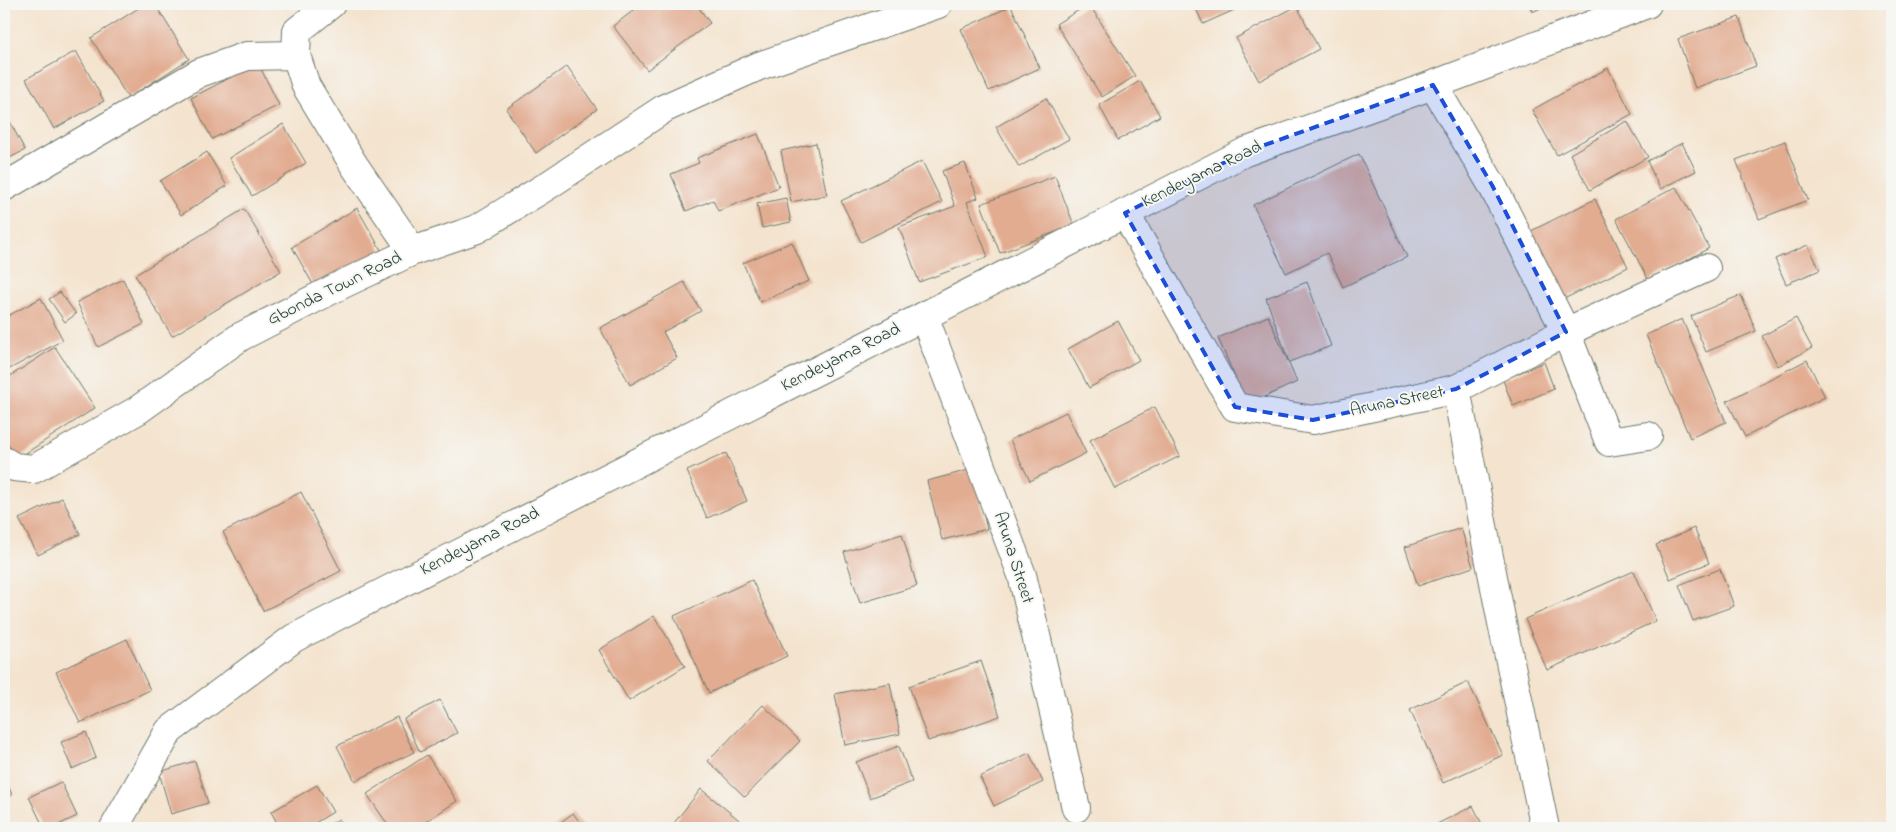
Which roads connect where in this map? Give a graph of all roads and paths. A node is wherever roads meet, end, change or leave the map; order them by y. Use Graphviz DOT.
graph roads {
  1 [pos="331,4"];
  2 [pos="938,4"];
  3 [pos="1647,4"];
  4 [pos="296,56"];
  5 [pos="1433,86"];
  6 [pos="4,187"];
  7 [pos="1125,213"];
  8 [pos="413,251"];
  9 [pos="1706,268"];
  10 [pos="924,316"];
  11 [pos="1566,332"];
  12 [pos="1456,389"];
  13 [pos="1648,436"];
  14 [pos="4,461"];
  15 [pos="1076,808"];
  16 [pos="114,828"];
  17 [pos="1545,828"];
  1 -- 4 [label="street, Gbonda Town Road"];
  2 -- 8 [label="street"];
  3 -- 5 [label="street, Kendeyama Road"];
  4 -- 6 [label="street"];
  4 -- 8 [label="street, Gbonda Town Road"];
  5 -- 7 [label="street, Kendeyama Road"];
  5 -- 11 [label="street"];
  7 -- 10 [label="street, Kendeyama Road"];
  7 -- 12 [label="street, Aruna Street"];
  8 -- 14 [label="street, Gbonda Town Road"];
  9 -- 11 [label="street"];
  10 -- 15 [label="street, Aruna Street"];
  10 -- 16 [label="street, Kendeyama Road"];
  11 -- 12 [label="street"];
  11 -- 13 [label="street"];
  12 -- 17 [label="street, Aruna Street"];
}
